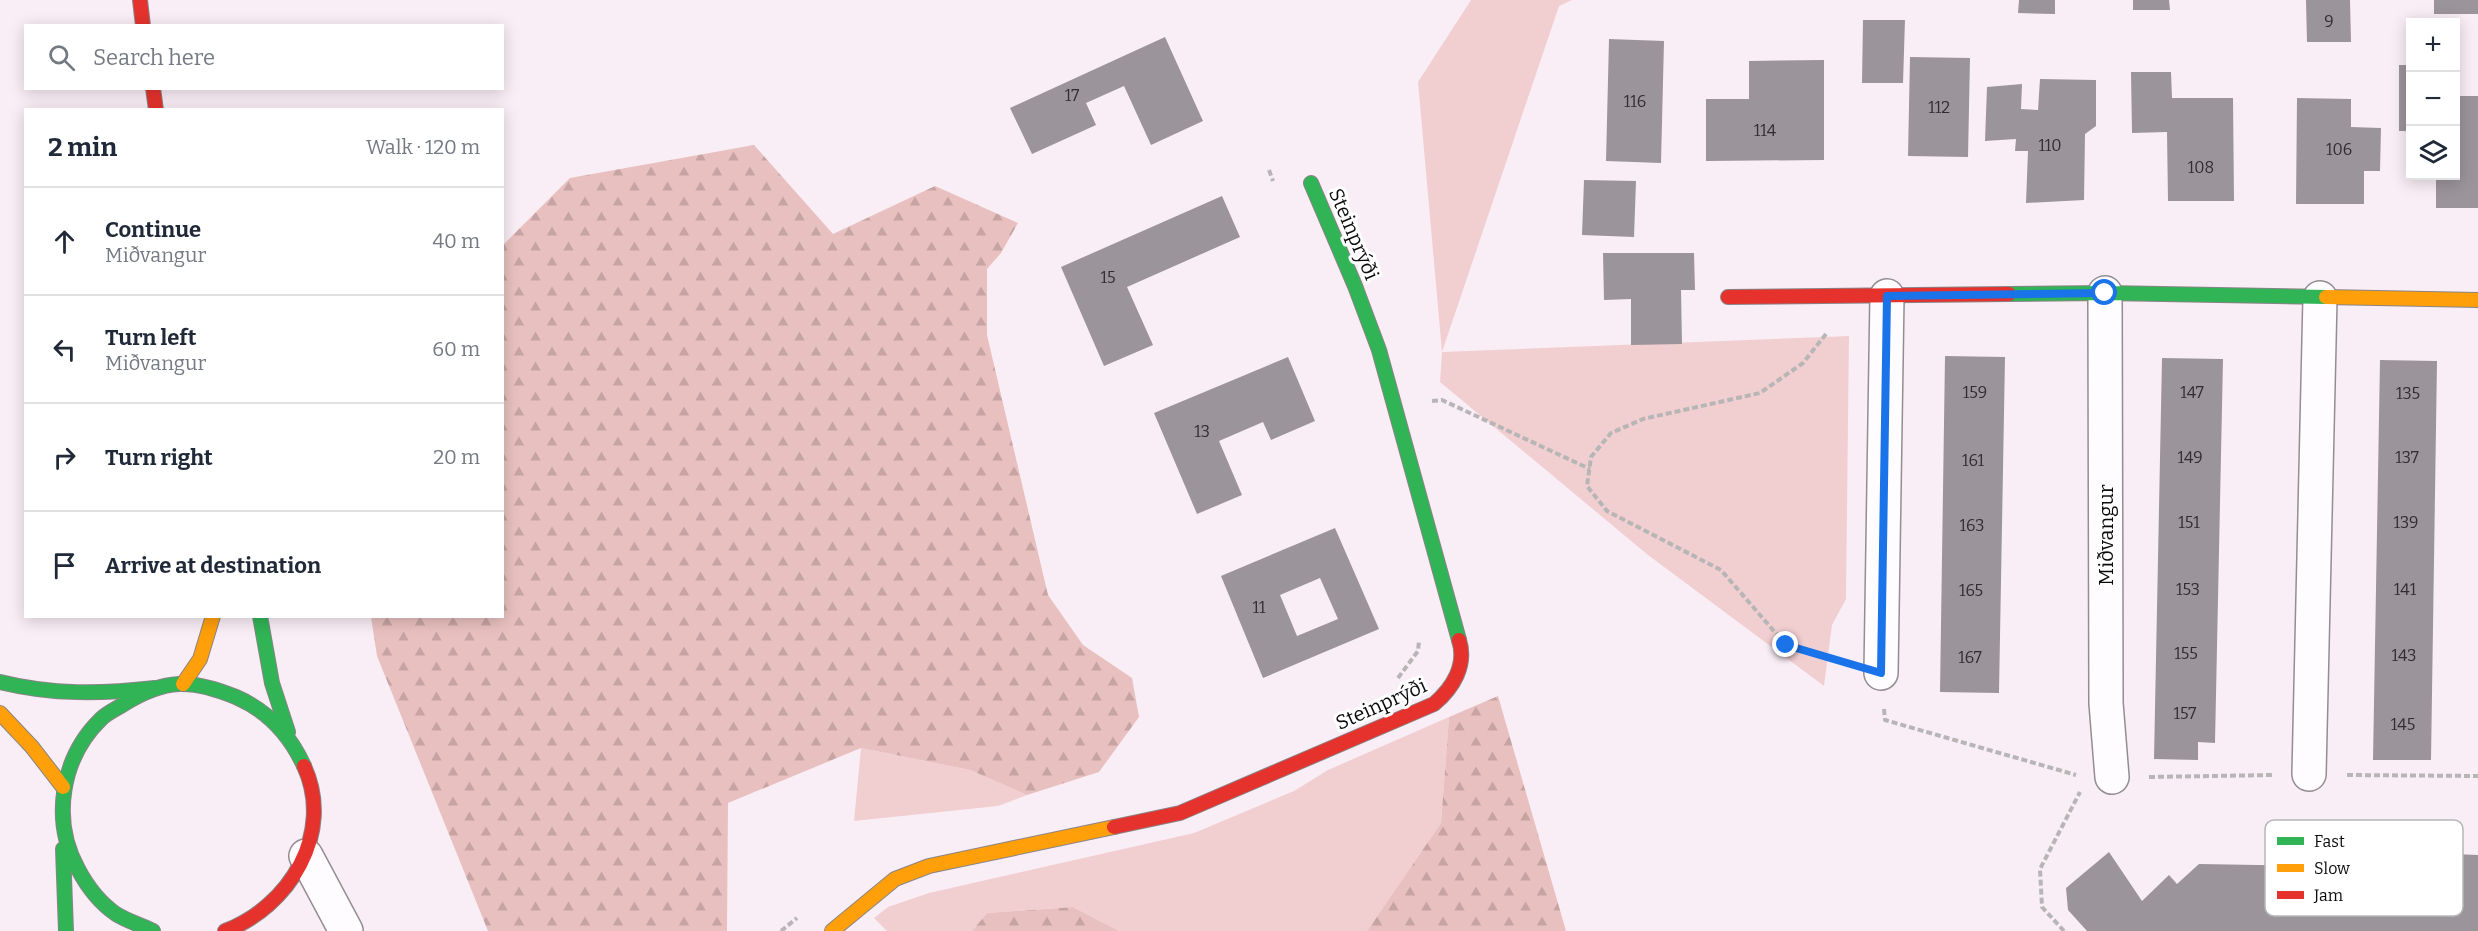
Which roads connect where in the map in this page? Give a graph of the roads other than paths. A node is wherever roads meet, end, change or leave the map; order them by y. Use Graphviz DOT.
graph roads {
  1 [pos="140,0"];
  2 [pos="143,24"];
  3 [pos="153,90"];
  4 [pos="156,108"];
  5 [pos="1311,183"];
  6 [pos="2105,293"];
  7 [pos="1887,296"];
  8 [pos="1728,297"];
  9 [pos="2320,298"];
  10 [pos="2478,300"];
  11 [pos="212,618"];
  12 [pos="260,618"];
  13 [pos="1881,673"];
  14 [pos="0,682"];
  15 [pos="183,684"];
  16 [pos="157,688"];
  17 [pos="0,713"];
  18 [pos="290,736"];
  19 [pos="2309,774"];
  20 [pos="2100,778"];
  21 [pos="63,787"];
  22 [pos="62,829"];
  23 [pos="306,856"];
  24 [pos="235,930"];
  25 [pos="66,931"];
  26 [pos="153,931"];
  27 [pos="346,931"];
  28 [pos="832,931"];
  1 -- 2 [label="street"];
  3 -- 4 [label="street"];
  5 -- 28 [label="street, Steinprýði"];
  6 -- 7 [label="street"];
  6 -- 9 [label="street"];
  6 -- 20 [label="street, Miðvangur"];
  7 -- 8 [label="street"];
  7 -- 13 [label="street"];
  9 -- 10 [label="street"];
  9 -- 19 [label="street"];
  11 -- 15 [label="street"];
  12 -- 18 [label="street"];
  14 -- 16 [label="street"];
  15 -- 16 [label="street"];
  15 -- 18 [label="street"];
  16 -- 21 [label="street"];
  17 -- 21 [label="street"];
  18 -- 23 [label="street"];
  21 -- 22 [label="street"];
  22 -- 25 [label="street"];
  22 -- 26 [label="street"];
  23 -- 24 [label="street"];
  23 -- 27 [label="street"];
}
